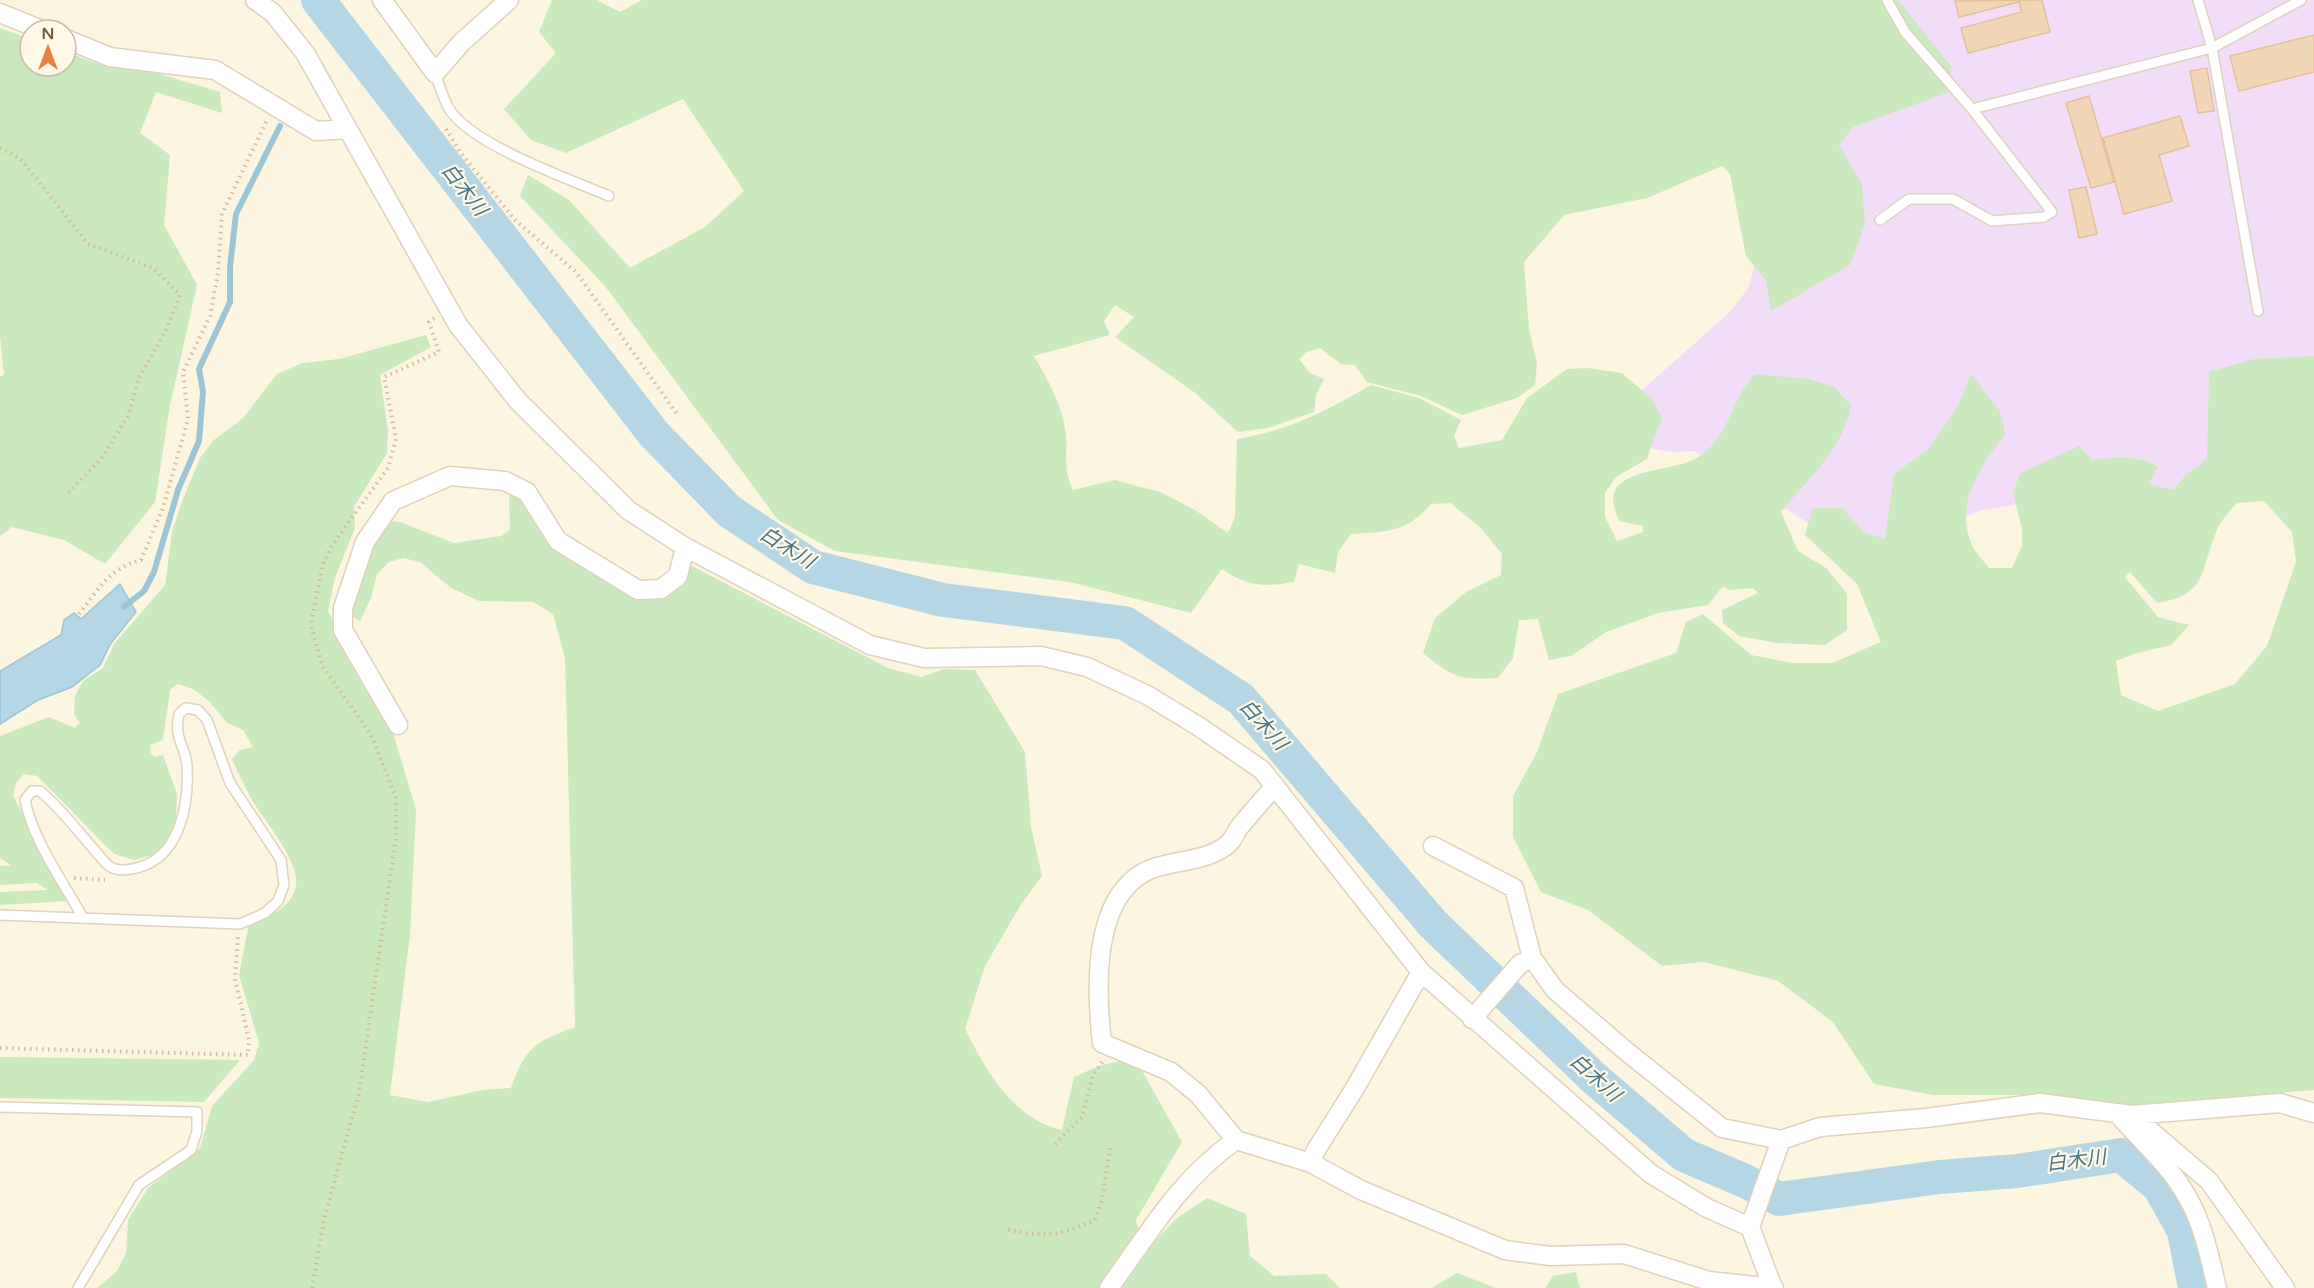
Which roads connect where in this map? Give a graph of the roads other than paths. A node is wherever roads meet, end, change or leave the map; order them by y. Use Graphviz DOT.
graph roads {
  1 [pos="255,0"];
  2 [pos="382,0"];
  3 [pos="509,0"];
  4 [pos="1887,0"];
  5 [pos="2198,0"];
  6 [pos="2278,0"];
  7 [pos="2301,0"];
  8 [pos="2286,8"];
  9 [pos="0,13"];
  10 [pos="18,20"];
  11 [pos="78,44"];
  12 [pos="2212,48"];
  13 [pos="435,73"];
  14 [pos="1972,109"];
  15 [pos="348,129"];
  16 [pos="609,196"];
  17 [pos="1880,220"];
  18 [pos="2258,311"];
  19 [pos="685,547"];
  20 [pos="398,725"];
  21 [pos="1275,786"];
  22 [pos="1433,846"];
  23 [pos="0,915"];
  24 [pos="83,918"];
  25 [pos="1526,961"];
  26 [pos="1421,972"];
  27 [pos="1472,1019"];
  28 [pos="0,1107"];
  29 [pos="2314,1113"];
  30 [pos="2124,1114"];
  31 [pos="1236,1140"];
  32 [pos="1781,1140"];
  33 [pos="1311,1164"];
  34 [pos="1752,1219"];
  35 [pos="78,1288"];
  36 [pos="1109,1288"];
  37 [pos="1774,1288"];
  38 [pos="2217,1288"];
  39 [pos="2285,1288"];
  1 -- 15 [label="street"];
  2 -- 13 [label="street"];
  3 -- 13 [label="street"];
  4 -- 14 [label="lane"];
  5 -- 12 [label="lane"];
  6 -- 8 [label="lane"];
  7 -- 8 [label="lane"];
  8 -- 12 [label="lane"];
  9 -- 10 [label="street"];
  11 -- 15 [label="street"];
  12 -- 14 [label="lane"];
  12 -- 18 [label="lane"];
  13 -- 16 [label="lane"];
  14 -- 17 [label="lane"];
  15 -- 19 [label="street"];
  19 -- 20 [label="street"];
  19 -- 21 [label="street"];
  21 -- 26 [label="street"];
  21 -- 31 [label="street"];
  22 -- 25 [label="street"];
  23 -- 24 [label="lane"];
  24 -- 24 [label="lane"];
  25 -- 27 [label="street"];
  25 -- 32 [label="street"];
  26 -- 27 [label="street"];
  26 -- 33 [label="street"];
  27 -- 34 [label="street"];
  28 -- 35 [label="lane"];
  29 -- 30 [label="street"];
  30 -- 32 [label="street"];
  30 -- 38 [label="street"];
  30 -- 39 [label="street"];
  31 -- 33 [label="street"];
  31 -- 36 [label="street"];
  32 -- 34 [label="street"];
  33 -- 37 [label="street"];
  34 -- 37 [label="street"];
}
